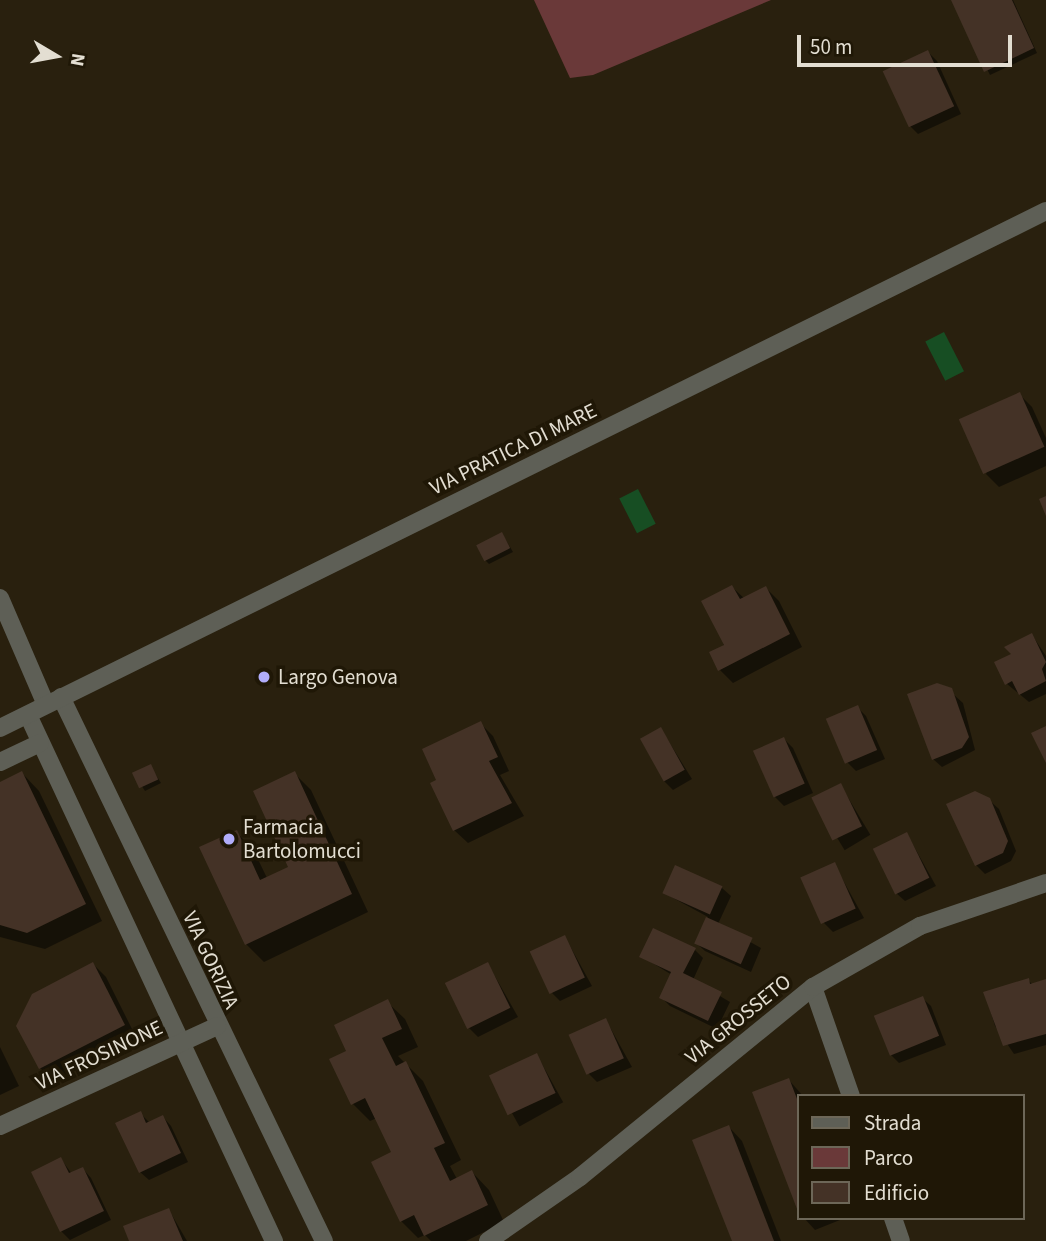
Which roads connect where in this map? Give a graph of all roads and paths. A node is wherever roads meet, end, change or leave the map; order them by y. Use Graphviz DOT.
graph roads {
  1 [pos="1046,211"];
  2 [pos="0,598"];
  3 [pos="53,701"];
  4 [pos="27,715"];
  5 [pos="0,728"];
  6 [pos="40,743"];
  7 [pos="0,762"];
  8 [pos="1046,883"];
  9 [pos="813,987"];
  10 [pos="217,1026"];
  11 [pos="180,1043"];
  12 [pos="850,1094"];
  13 [pos="0,1126"];
  14 [pos="894,1220"];
  15 [pos="274,1241"];
  16 [pos="324,1241"];
  17 [pos="488,1241"];
  18 [pos="901,1241"];
  1 -- 3 [label="street, VIA PRATICA DI MARE"];
  2 -- 3 [label="street, VIA GORIZIA"];
  3 -- 4 [label="street, VIA PRATICA DI MARE"];
  3 -- 10 [label="street, VIA GORIZIA"];
  4 -- 5 [label="street, VIA PRATICA DI MARE"];
  4 -- 6 [label="street"];
  6 -- 7 [label="street"];
  6 -- 11 [label="street"];
  8 -- 9 [label="street, VIA GROSSETO"];
  9 -- 12 [label="street"];
  9 -- 17 [label="street, VIA GROSSETO"];
  10 -- 11 [label="street, VIA FROSINONE"];
  10 -- 16 [label="street, VIA GORIZIA"];
  11 -- 13 [label="street, VIA FROSINONE"];
  11 -- 15 [label="street"];
  14 -- 18 [label="street"];
}
